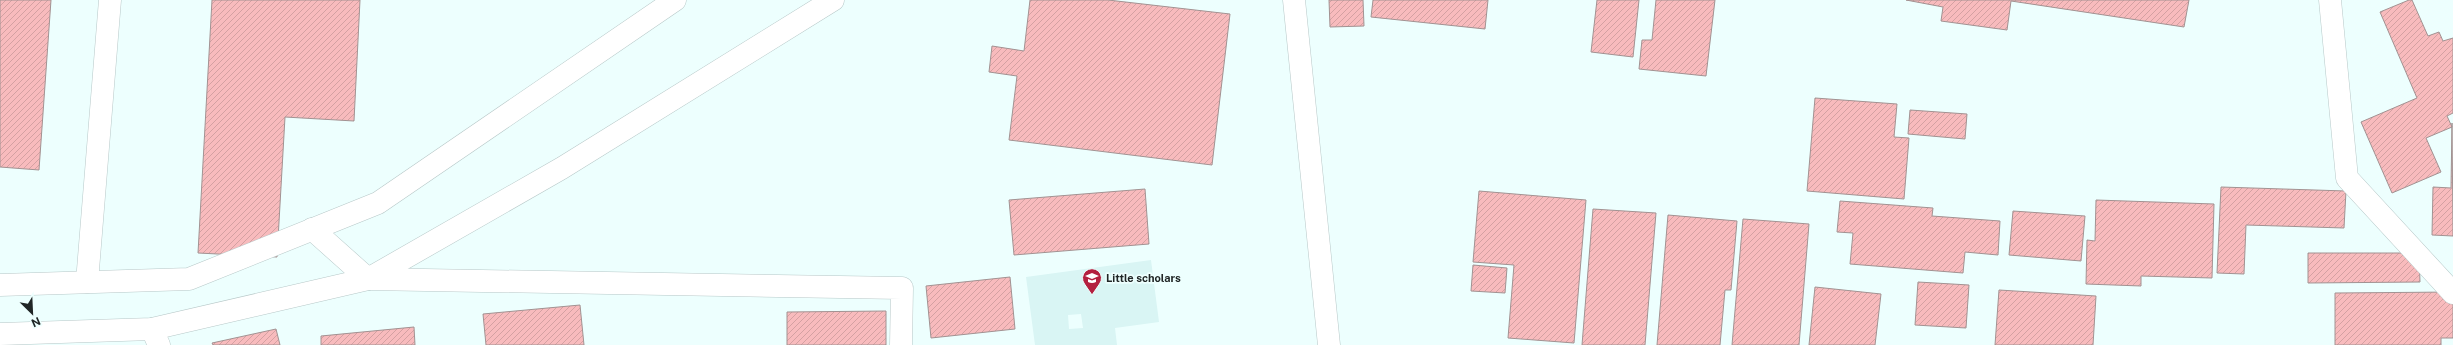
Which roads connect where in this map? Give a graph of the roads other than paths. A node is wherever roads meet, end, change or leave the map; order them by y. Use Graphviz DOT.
graph roads {
  1 [pos="110,0"];
  2 [pos="675,0"];
  3 [pos="833,0"];
  4 [pos="1294,0"];
  5 [pos="2330,0"];
  6 [pos="312,229"];
  7 [pos="368,279"];
  8 [pos="87,282"];
  9 [pos="0,285"];
  10 [pos="2453,293"];
  11 [pos="0,334"];
  12 [pos="156,337"];
  13 [pos="901,345"];
  14 [pos="1329,345"];
  1 -- 8 [label="main road"];
  2 -- 6 [label="main road"];
  3 -- 7 [label="main road"];
  4 -- 14 [label="main road"];
  5 -- 10 [label="main road"];
  6 -- 7 [label="main road"];
  6 -- 8 [label="main road"];
  7 -- 12 [label="main road"];
  7 -- 13 [label="main road"];
  8 -- 9 [label="main road"];
  11 -- 12 [label="main road"];
}
